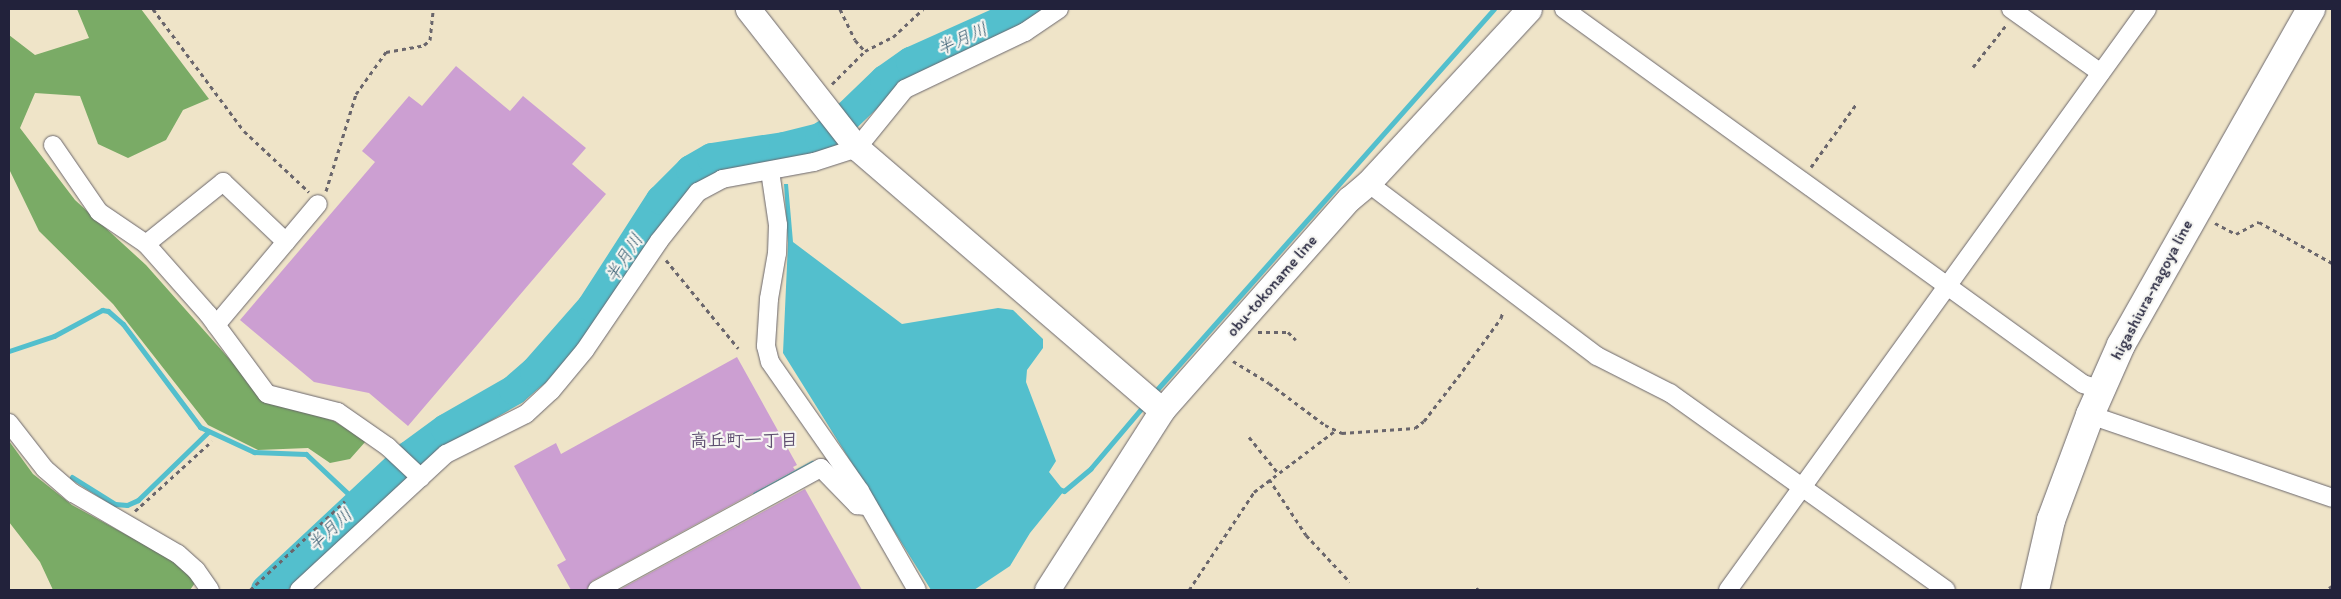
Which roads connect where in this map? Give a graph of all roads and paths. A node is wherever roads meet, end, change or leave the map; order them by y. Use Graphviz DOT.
graph roads {
  1 [pos="153,9"];
  2 [pos="433,9"];
  3 [pos="748,9"];
  4 [pos="840,9"];
  5 [pos="923,9"];
  6 [pos="1059,9"];
  7 [pos="1529,9"];
  8 [pos="1564,9"];
  9 [pos="2147,9"];
  10 [pos="2312,9"];
  11 [pos="2014,11"];
  12 [pos="865,51"];
  13 [pos="1972,67"];
  14 [pos="2101,73"];
  15 [pos="1857,103"];
  16 [pos="824,107"];
  17 [pos="853,142"];
  18 [pos="53,145"];
  19 [pos="770,171"];
  20 [pos="1802,180"];
  21 [pos="1368,183"];
  22 [pos="319,202"];
  23 [pos="2195,210"];
  24 [pos="286,242"];
  25 [pos="146,244"];
  26 [pos="654,249"];
  27 [pos="2332,264"];
  28 [pos="1948,286"];
  29 [pos="1503,311"];
  30 [pos="216,325"];
  31 [pos="1233,331"];
  32 [pos="1296,340"];
  33 [pos="738,348"];
  34 [pos="1229,360"];
  35 [pos="2101,390"];
  36 [pos="1162,410"];
  37 [pos="2090,415"];
  38 [pos="9,423"];
  39 [pos="1336,430"];
  40 [pos="1249,437"];
  41 [pos="212,442"];
  42 [pos="416,472"];
  43 [pos="1278,473"];
  44 [pos="1269,479"];
  45 [pos="1803,487"];
  46 [pos="2332,498"];
  47 [pos="345,501"];
  48 [pos="868,507"];
  49 [pos="124,523"];
  50 [pos="1350,582"];
  51 [pos="210,590"];
  52 [pos="250,590"];
  53 [pos="299,590"];
  54 [pos="597,590"];
  55 [pos="917,590"];
  56 [pos="1047,590"];
  57 [pos="1189,590"];
  58 [pos="1728,590"];
  59 [pos="1946,590"];
  60 [pos="2035,590"];
  1 -- 22 [label="path"];
  2 -- 22 [label="path"];
  3 -- 16 [label="main road"];
  4 -- 12 [label="path"];
  5 -- 12 [label="path"];
  6 -- 17 [label="street"];
  7 -- 21 [label="main road, obu-tokoname line"];
  8 -- 20 [label="street"];
  9 -- 14 [label="street"];
  10 -- 23 [label="main road, higashiura-nagoya line"];
  11 -- 13 [label="path"];
  11 -- 14 [label="street"];
  12 -- 16 [label="path"];
  14 -- 28 [label="street"];
  15 -- 20 [label="path"];
  16 -- 17 [label="main road"];
  17 -- 19 [label="street"];
  17 -- 36 [label="main road"];
  18 -- 25 [label="street"];
  19 -- 26 [label="street"];
  19 -- 48 [label="street"];
  20 -- 28 [label="street"];
  21 -- 31 [label="main road, obu-tokoname line"];
  21 -- 45 [label="street"];
  22 -- 24 [label="street"];
  23 -- 27 [label="path"];
  23 -- 35 [label="main road, higashiura-nagoya line"];
  24 -- 25 [label="street"];
  24 -- 30 [label="street"];
  25 -- 30 [label="street"];
  26 -- 33 [label="path"];
  26 -- 42 [label="street"];
  28 -- 35 [label="street"];
  28 -- 45 [label="street"];
  29 -- 39 [label="path"];
  30 -- 42 [label="street"];
  31 -- 32 [label="path"];
  31 -- 36 [label="main road, obu-tokoname line"];
  34 -- 39 [label="path"];
  35 -- 37 [label="main road, higashiura-nagoya line"];
  36 -- 56 [label="main road, obu-tokoname line"];
  37 -- 46 [label="street"];
  37 -- 60 [label="main road, higashiura-nagoya line"];
  38 -- 49 [label="street"];
  39 -- 43 [label="path"];
  40 -- 43 [label="path"];
  41 -- 49 [label="path"];
  42 -- 53 [label="street"];
  43 -- 44 [label="path"];
  44 -- 50 [label="path"];
  44 -- 57 [label="path"];
  45 -- 58 [label="street"];
  45 -- 59 [label="street"];
  47 -- 52 [label="path"];
  48 -- 54 [label="street"];
  48 -- 55 [label="street"];
  49 -- 51 [label="street"];
}
